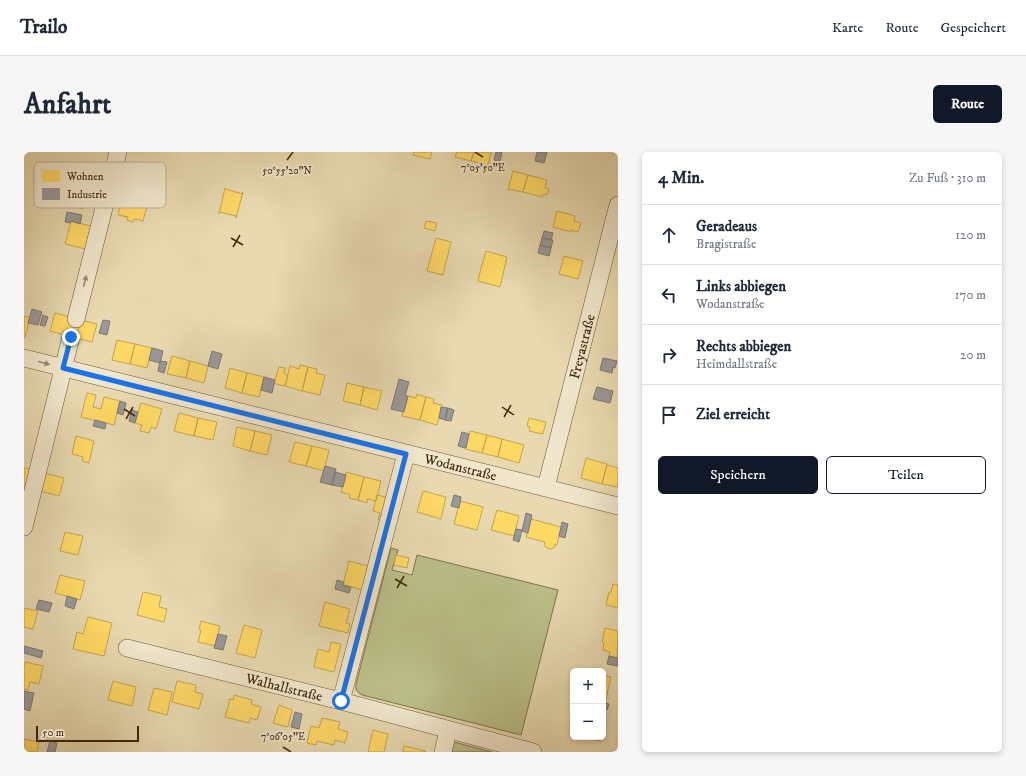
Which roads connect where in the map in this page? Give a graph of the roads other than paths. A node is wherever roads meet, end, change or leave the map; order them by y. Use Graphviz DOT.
graph roads {
  1 [pos="118,152"];
  2 [pos="115,162"];
  3 [pos="618,205"];
  4 [pos="104,208"];
  5 [pos="76,319"];
  6 [pos="71,337"];
  7 [pos="24,358"];
  8 [pos="63,368"];
  9 [pos="406,454"];
  10 [pos="546,488"];
  11 [pos="618,506"];
  12 [pos="24,527"];
  13 [pos="127,648"];
  14 [pos="341,701"];
  15 [pos="448,730"];
  16 [pos="522,751"];
  17 [pos="442,752"];
  2 -- 1 [label="street, one-way"];
  3 -- 10 [label="street, Freyastraße"];
  5 -- 4 [label="street, one-way"];
  6 -- 8 [label="street"];
  7 -- 8 [label="street, Wodanstraße, one-way"];
  8 -- 9 [label="street, Wodanstraße"];
  8 -- 12 [label="street"];
  9 -- 10 [label="street, Wodanstraße"];
  9 -- 14 [label="street"];
  10 -- 11 [label="street, Wodanstraße"];
  13 -- 14 [label="street, Walhallstraße"];
  14 -- 15 [label="street, Walhallstraße"];
  15 -- 16 [label="street, Walhallstraße"];
  15 -- 17 [label="street"];
}
